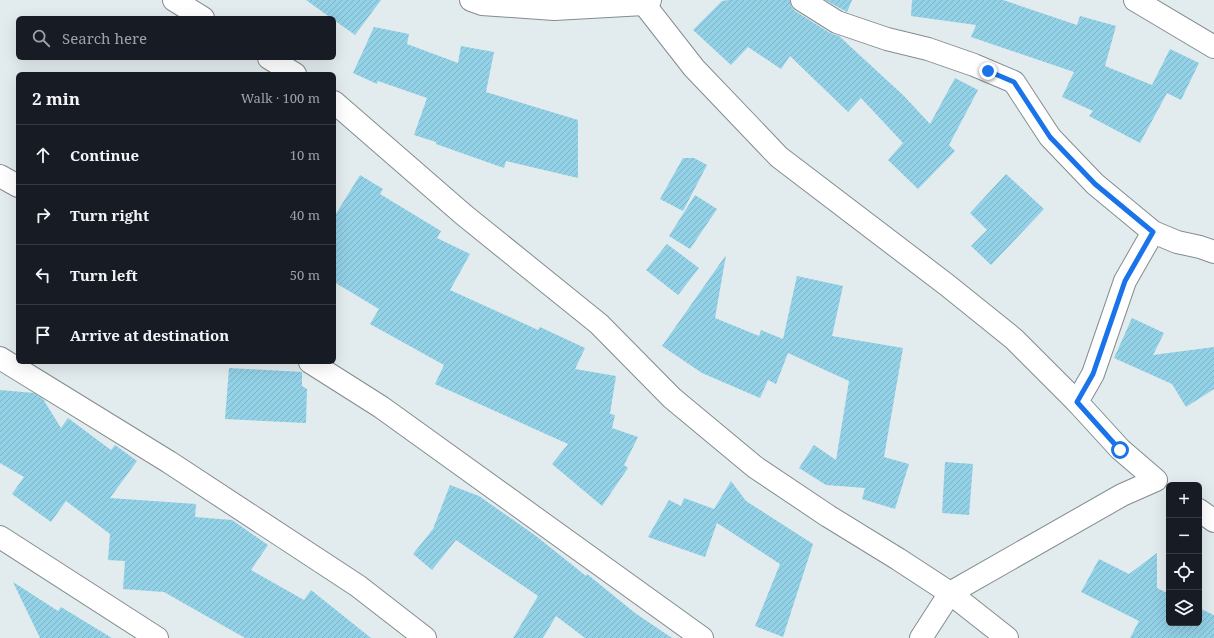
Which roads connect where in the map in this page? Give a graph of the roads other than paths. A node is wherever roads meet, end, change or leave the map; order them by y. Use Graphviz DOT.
graph roads {
  1 [pos="174,0"];
  2 [pos="471,0"];
  3 [pos="802,0"];
  4 [pos="1135,0"];
  5 [pos="647,2"];
  6 [pos="200,16"];
  7 [pos="1214,47"];
  8 [pos="271,60"];
  9 [pos="292,72"];
  10 [pos="336,104"];
  11 [pos="0,176"];
  12 [pos="16,185"];
  13 [pos="1153,232"];
  14 [pos="1214,252"];
  15 [pos="0,358"];
  16 [pos="313,364"];
  17 [pos="1077,402"];
  18 [pos="1162,485"];
  19 [pos="1202,512"];
  20 [pos="1214,521"];
  21 [pos="0,537"];
  22 [pos="950,594"];
  23 [pos="158,638"];
  24 [pos="426,638"];
  25 [pos="702,638"];
  26 [pos="921,638"];
  27 [pos="1007,638"];
  1 -- 6 [label="street"];
  2 -- 5 [label="street"];
  3 -- 13 [label="street"];
  4 -- 7 [label="street"];
  5 -- 17 [label="street"];
  8 -- 9 [label="street"];
  10 -- 22 [label="street"];
  11 -- 12 [label="street"];
  13 -- 14 [label="street"];
  13 -- 17 [label="street"];
  15 -- 24 [label="street"];
  16 -- 25 [label="street"];
  17 -- 18 [label="street"];
  18 -- 22 [label="street"];
  19 -- 20 [label="street"];
  21 -- 23 [label="street"];
  22 -- 26 [label="street"];
  22 -- 27 [label="street"];
}
